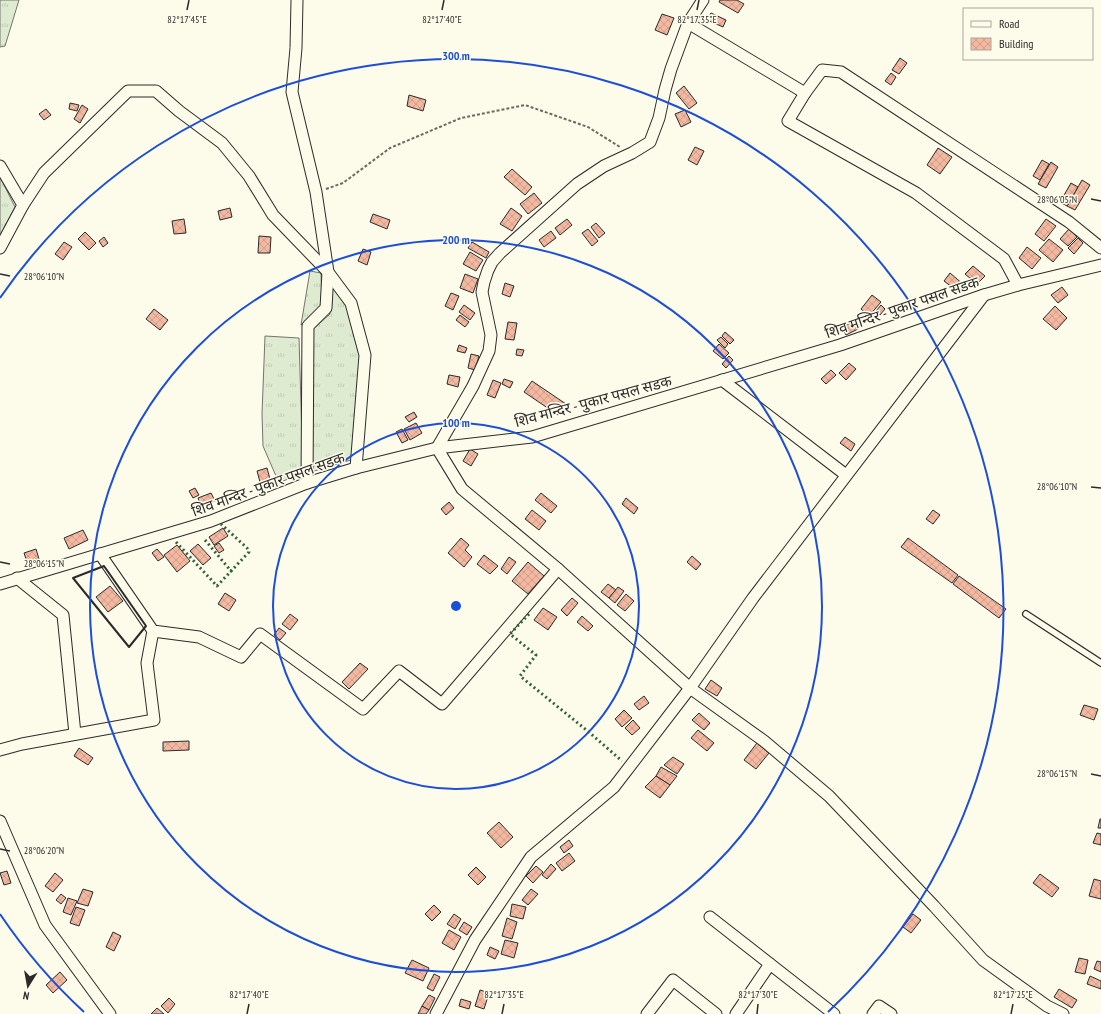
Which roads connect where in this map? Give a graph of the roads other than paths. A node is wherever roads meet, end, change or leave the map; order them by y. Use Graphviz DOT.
graph roads {
  1 [pos="297,0"];
  2 [pos="703,0"];
  3 [pos="688,23"];
  4 [pos="805,93"];
  5 [pos="0,166"];
  6 [pos="22,205"];
  7 [pos="0,248"];
  8 [pos="1101,248"];
  9 [pos="1101,265"];
  10 [pos="328,272"];
  11 [pos="1018,285"];
  12 [pos="984,295"];
  13 [pos="722,380"];
  14 [pos="437,448"];
  15 [pos="356,468"];
  16 [pos="846,475"];
  17 [pos="308,483"];
  18 [pos="100,554"];
  19 [pos="558,569"];
  20 [pos="17,578"];
  21 [pos="0,584"];
  22 [pos="1026,614"];
  23 [pos="153,632"];
  24 [pos="1101,663"];
  25 [pos="690,688"];
  26 [pos="75,734"];
  27 [pos="0,750"];
  28 [pos="0,821"];
  29 [pos="710,917"];
  30 [pos="770,964"];
  31 [pos="827,1012"];
  32 [pos="110,1014"];
  33 [pos="436,1014"];
  34 [pos="647,1014"];
  35 [pos="716,1014"];
  36 [pos="736,1014"];
  37 [pos="873,1014"];
  38 [pos="891,1014"];
  39 [pos="1064,1014"];
  1 -- 10 [label="street"];
  2 -- 3 [label="street"];
  3 -- 4 [label="street"];
  3 -- 14 [label="street"];
  4 -- 8 [label="street"];
  4 -- 11 [label="street"];
  5 -- 6 [label="street"];
  6 -- 7 [label="street"];
  6 -- 10 [label="street"];
  9 -- 11 [label="street, शिव मन्दिर - पुकार पसल सडक"];
  10 -- 15 [label="street"];
  10 -- 17 [label="street"];
  11 -- 12 [label="street, शिव मन्दिर - पुकार पसल सडक"];
  12 -- 13 [label="street, शिव मन्दिर - पुकार पसल सडक"];
  12 -- 16 [label="street"];
  13 -- 14 [label="street, शिव मन्दिर - पुकार पसल सडक"];
  13 -- 16 [label="street"];
  14 -- 15 [label="street, शिव मन्दिर - पुकार पसल सडक"];
  14 -- 19 [label="street"];
  15 -- 17 [label="street, शिव मन्दिर - पुकार पसल सडक"];
  16 -- 25 [label="street"];
  17 -- 18 [label="street, शिव मन्दिर - पुकार पसल सडक"];
  18 -- 20 [label="street, शिव मन्दिर - पुकार पसल सडक"];
  18 -- 23 [label="street"];
  19 -- 23 [label="street"];
  19 -- 25 [label="street"];
  20 -- 21 [label="street, शिव मन्दिर - पुकार पसल सडक"];
  20 -- 26 [label="street"];
  22 -- 24 [label="lane"];
  23 -- 26 [label="street"];
  25 -- 33 [label="street"];
  25 -- 39 [label="street"];
  26 -- 27 [label="street"];
  28 -- 32 [label="street"];
  29 -- 30 [label="street"];
  30 -- 31 [label="street"];
  30 -- 36 [label="street"];
  34 -- 35 [label="street"];
  37 -- 38 [label="street"];
}
